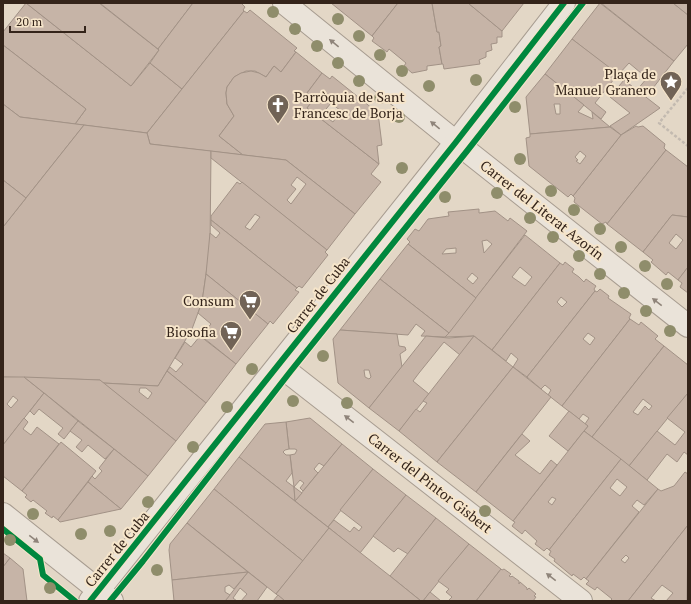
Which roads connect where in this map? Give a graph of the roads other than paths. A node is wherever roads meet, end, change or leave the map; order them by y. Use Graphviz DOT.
graph roads {
  1 [pos="284,3"];
  2 [pos="564,3"];
  3 [pos="456,142"];
  4 [pos="688,326"];
  5 [pos="279,365"];
  6 [pos="3,514"];
  7 [pos="100,598"];
  8 [pos="581,601"];
  3 -- 1 [label="street, Carrer del Literat Azorín, one-way"];
  2 -- 3 [label="street, Carrer de Cuba"];
  4 -- 3 [label="street, Carrer del Literat Azorín, one-way"];
  3 -- 5 [label="street, Carrer de Cuba"];
  5 -- 7 [label="street, Carrer de Cuba"];
  8 -- 5 [label="street, Carrer del Pintor Gisbert, one-way"];
  6 -- 7 [label="street, one-way"];
}
